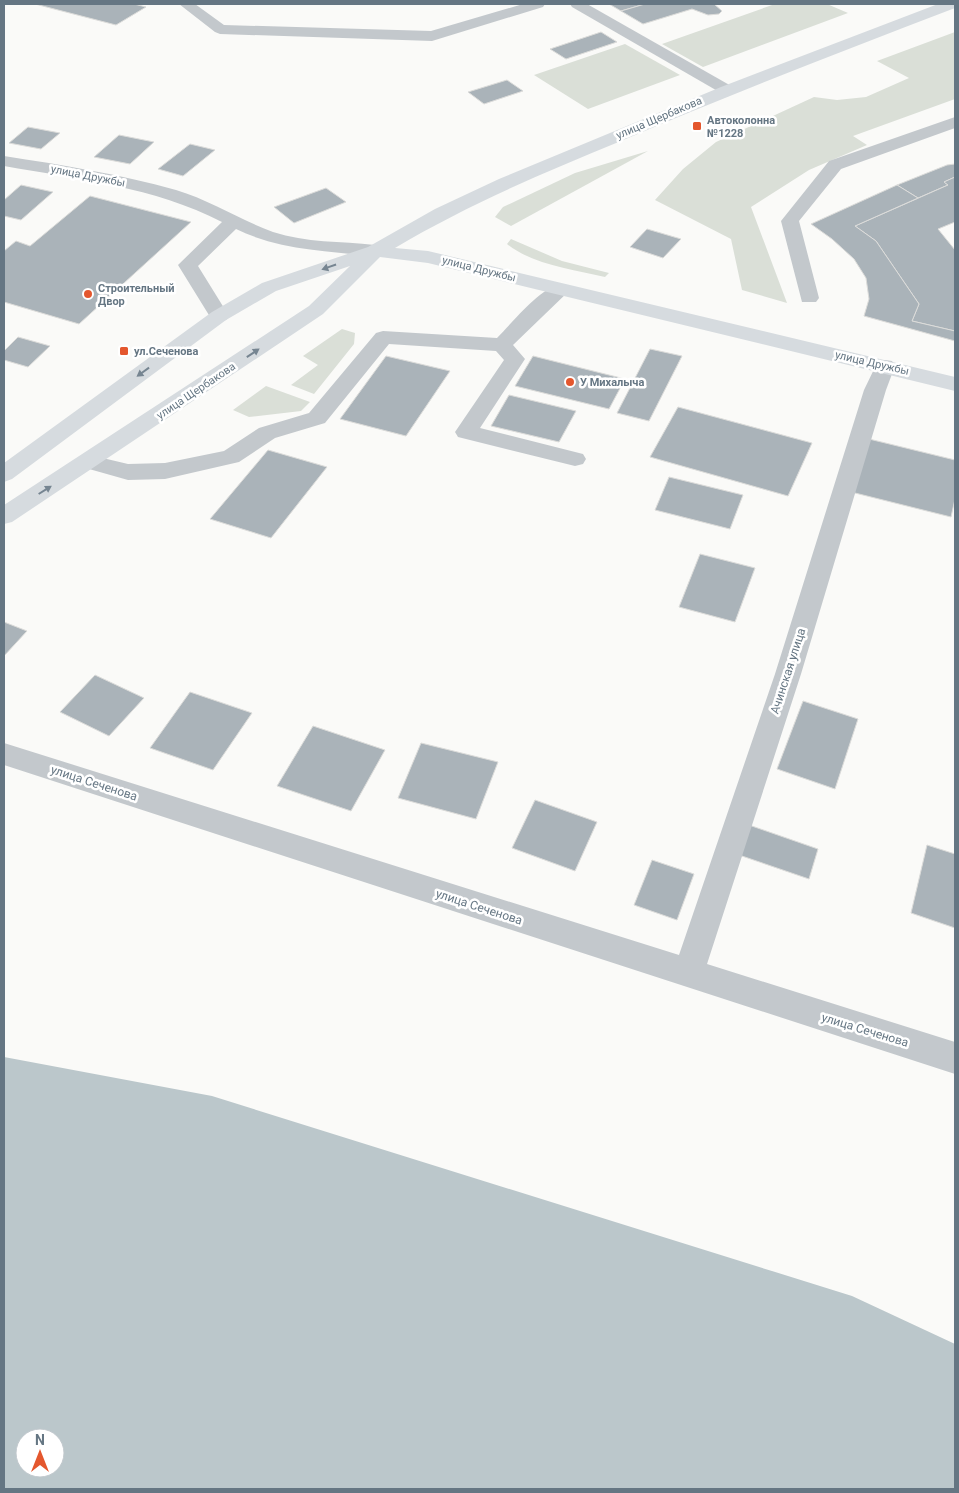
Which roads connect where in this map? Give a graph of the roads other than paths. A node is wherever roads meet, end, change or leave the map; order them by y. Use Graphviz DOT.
graph roads {
  1 [pos="186,4"];
  2 [pos="538,4"];
  3 [pos="578,4"];
  4 [pos="951,4"];
  5 [pos="727,90"];
  6 [pos="955,122"];
  7 [pos="4,160"];
  8 [pos="233,222"];
  9 [pos="375,251"];
  10 [pos="560,290"];
  11 [pos="809,298"];
  12 [pos="219,316"];
  13 [pos="502,345"];
  14 [pos="884,366"];
  15 [pos="955,384"];
  16 [pos="575,459"];
  17 [pos="90,462"];
  18 [pos="4,474"];
  19 [pos="4,516"];
  20 [pos="4,754"];
  21 [pos="688,974"];
  22 [pos="955,1058"];
  1 -- 2 [label="street"];
  3 -- 5 [label="street"];
  4 -- 5 [label="main road, улица Щербакова"];
  5 -- 9 [label="main road, улица Щербакова"];
  6 -- 11 [label="street"];
  7 -- 8 [label="street, улица Дружбы"];
  8 -- 9 [label="street, улица Дружбы"];
  8 -- 12 [label="street"];
  9 -- 10 [label="main road, улица Дружбы"];
  9 -- 12 [label="main road, улица Щербакова, one-way"];
  17 -- 9 [label="main road, улица Щербакова, one-way"];
  10 -- 13 [label="street"];
  10 -- 14 [label="main road, улица Дружбы"];
  12 -- 18 [label="main road, улица Щербакова, one-way"];
  13 -- 16 [label="street"];
  13 -- 17 [label="street"];
  14 -- 15 [label="main road, улица Дружбы"];
  14 -- 21 [label="street, Ачинская улица"];
  19 -- 17 [label="main road, улица Щербакова, one-way"];
  20 -- 21 [label="street, улица Сеченова"];
  21 -- 22 [label="street, улица Сеченова"];
}
